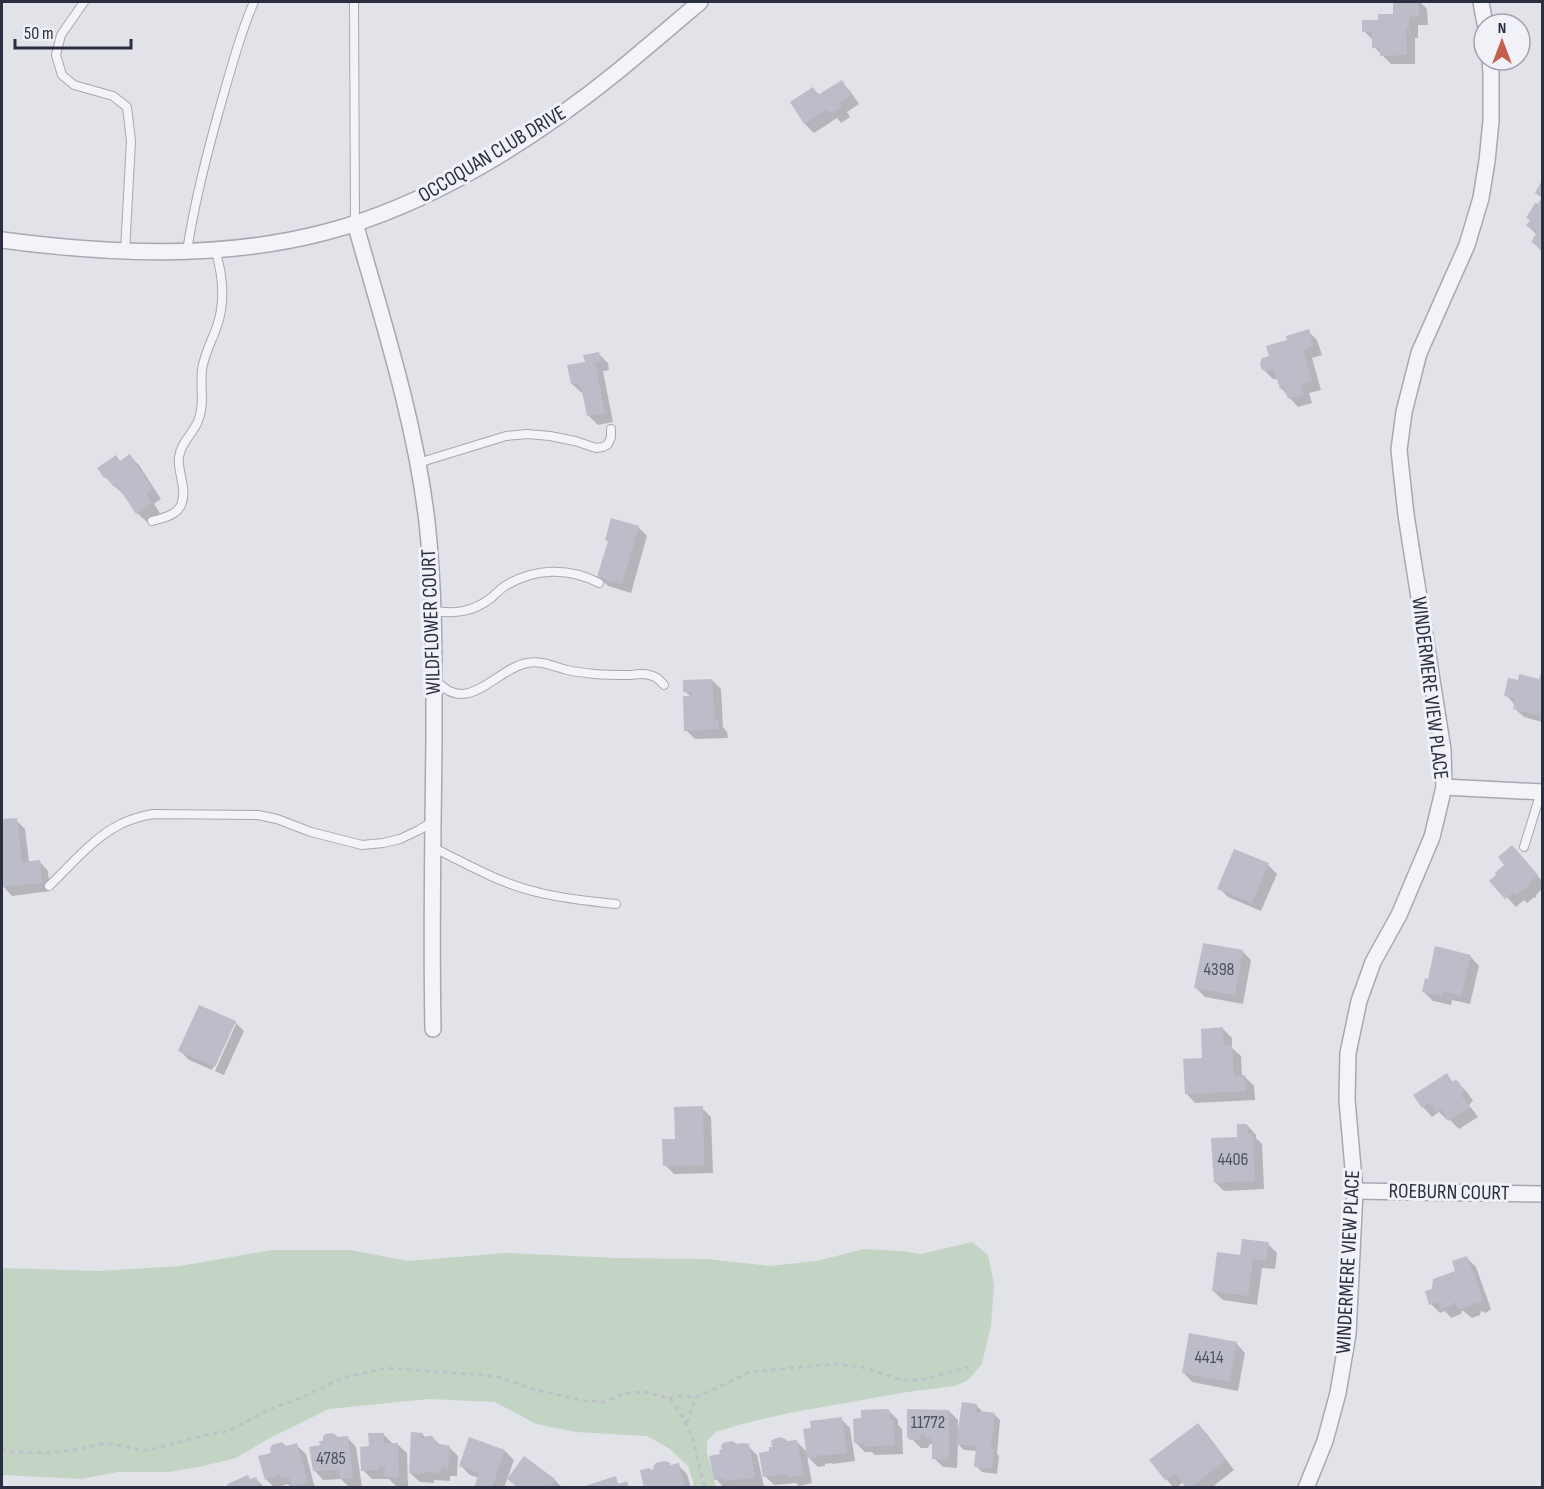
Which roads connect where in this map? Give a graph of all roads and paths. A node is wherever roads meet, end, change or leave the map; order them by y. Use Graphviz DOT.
graph roads {
  1 [pos="84,2"];
  2 [pos="254,2"];
  3 [pos="354,2"];
  4 [pos="700,2"];
  5 [pos="1491,72"];
  6 [pos="355,223"];
  7 [pos="2,240"];
  8 [pos="215,249"];
  9 [pos="125,251"];
  10 [pos="187,251"];
  11 [pos="611,429"];
  12 [pos="418,463"];
  13 [pos="152,521"];
  14 [pos="599,583"];
  15 [pos="434,611"];
  16 [pos="434,678"];
  17 [pos="664,685"];
  18 [pos="1444,787"];
  19 [pos="1542,792"];
  20 [pos="434,821"];
  21 [pos="1524,847"];
  22 [pos="434,848"];
  23 [pos="49,886"];
  24 [pos="616,904"];
  25 [pos="433,1029"];
  26 [pos="1355,1191"];
  27 [pos="1542,1194"];
  28 [pos="968,1367"];
  29 [pos="697,1397"];
  30 [pos="669,1398"];
  31 [pos="686,1425"];
  32 [pos="2,1448"];
  33 [pos="705,1488"];
  34 [pos="1306,1488"];
  1 -- 9 [label="lane"];
  2 -- 10 [label="lane"];
  3 -- 6 [label="lane"];
  4 -- 6 [label="street, OCCOQUAN CLUB DRIVE"];
  5 -- 18 [label="street, WINDERMERE VIEW PLACE"];
  6 -- 8 [label="street, OCCOQUAN CLUB DRIVE"];
  6 -- 12 [label="street, WILDFLOWER COURT"];
  7 -- 9 [label="street, OCCOQUAN CLUB DRIVE"];
  8 -- 10 [label="street, OCCOQUAN CLUB DRIVE"];
  8 -- 13 [label="lane"];
  9 -- 10 [label="street, OCCOQUAN CLUB DRIVE"];
  11 -- 12 [label="lane"];
  12 -- 15 [label="street, WILDFLOWER COURT"];
  14 -- 15 [label="lane"];
  15 -- 16 [label="street, WILDFLOWER COURT"];
  16 -- 17 [label="lane"];
  16 -- 20 [label="street, WILDFLOWER COURT"];
  18 -- 19 [label="street"];
  18 -- 26 [label="street, WINDERMERE VIEW PLACE"];
  19 -- 21 [label="lane"];
  20 -- 22 [label="street, WILDFLOWER COURT"];
  20 -- 23 [label="lane"];
  22 -- 24 [label="lane"];
  22 -- 25 [label="street, WILDFLOWER COURT"];
  26 -- 27 [label="street, ROEBURN COURT"];
  26 -- 34 [label="street, WINDERMERE VIEW PLACE"];
  28 -- 29 [label="path"];
  29 -- 30 [label="path"];
  29 -- 31 [label="path"];
  30 -- 31 [label="path"];
  30 -- 32 [label="path"];
  31 -- 33 [label="path"];
}
